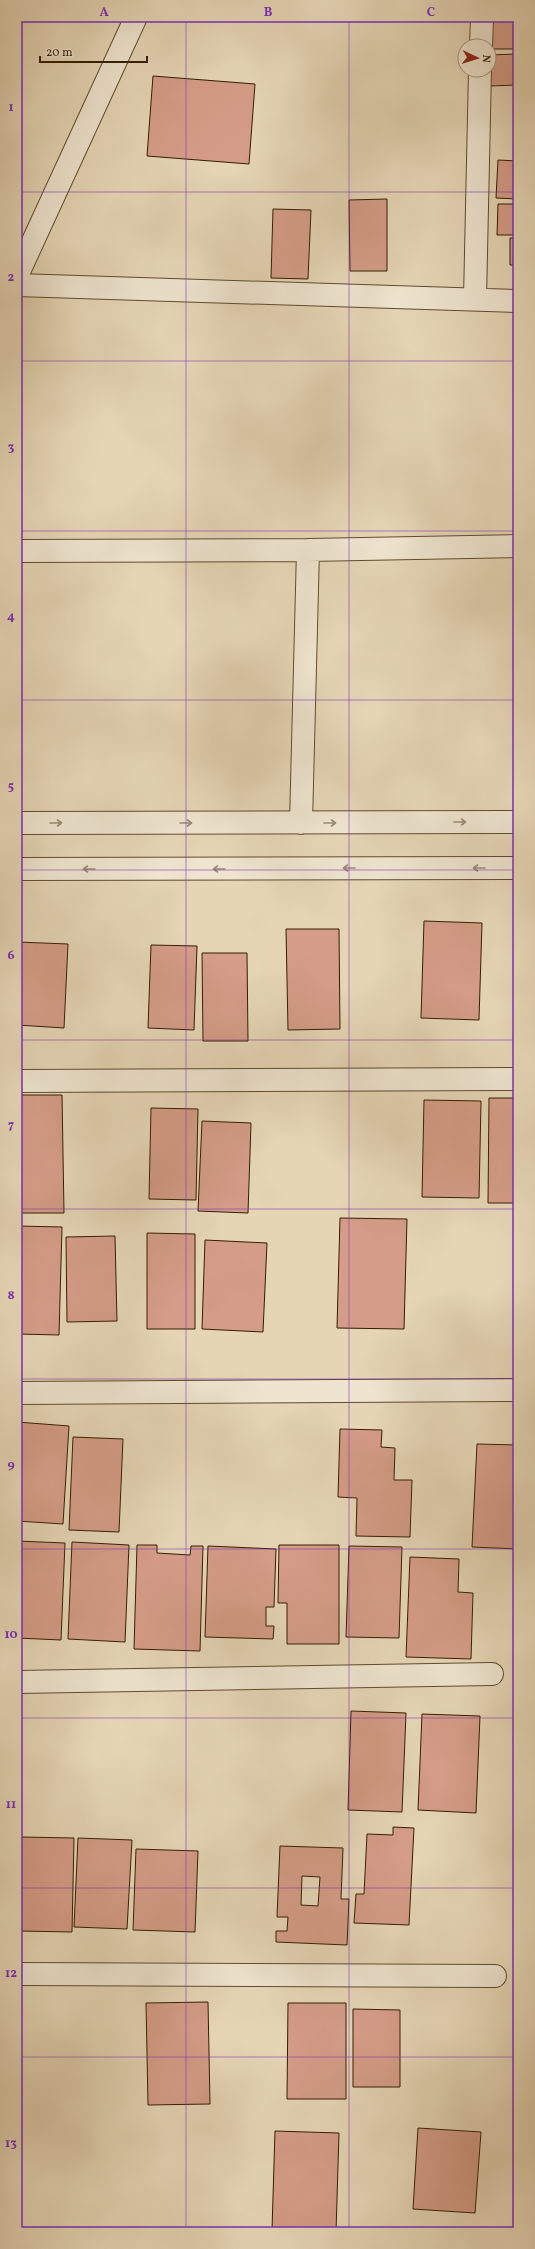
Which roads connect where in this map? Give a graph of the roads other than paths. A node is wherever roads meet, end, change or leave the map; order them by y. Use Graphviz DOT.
graph roads {
  1 [pos="136,17"];
  2 [pos="482,17"];
  3 [pos="481,38"];
  4 [pos="480,78"];
  5 [pos="17,276"];
  6 [pos="17,285"];
  7 [pos="475,300"];
  8 [pos="518,301"];
  9 [pos="518,546"];
  10 [pos="308,550"];
  11 [pos="17,551"];
  12 [pos="518,822"];
  13 [pos="17,823"];
  14 [pos="302,823"];
  15 [pos="518,868"];
  16 [pos="17,869"];
  17 [pos="518,1079"];
  18 [pos="17,1081"];
  19 [pos="518,1390"];
  20 [pos="17,1393"];
  21 [pos="492,1674"];
  22 [pos="17,1682"];
  23 [pos="17,1974"];
  24 [pos="495,1976"];
  1 -- 5 [label="street"];
  2 -- 3 [label="street"];
  4 -- 7 [label="street"];
  6 -- 7 [label="street"];
  7 -- 8 [label="street"];
  9 -- 10 [label="street"];
  10 -- 11 [label="street"];
  10 -- 14 [label="street"];
  14 -- 12 [label="street, one-way"];
  13 -- 14 [label="street, one-way"];
  15 -- 16 [label="street, one-way"];
  17 -- 18 [label="street"];
  19 -- 20 [label="street"];
  21 -- 22 [label="street"];
  23 -- 24 [label="street"];
}
